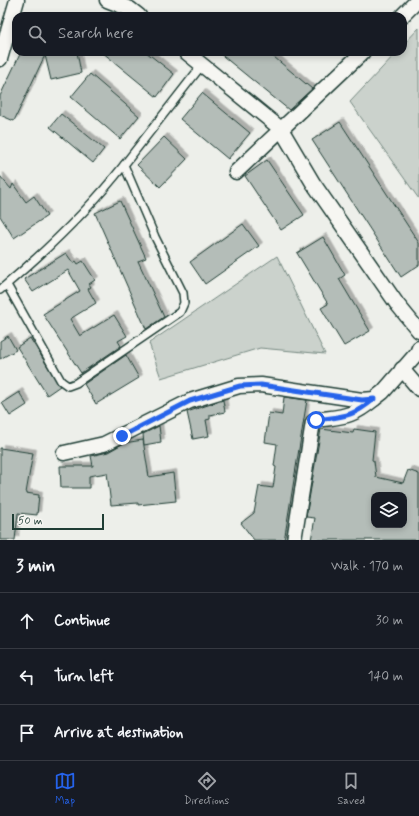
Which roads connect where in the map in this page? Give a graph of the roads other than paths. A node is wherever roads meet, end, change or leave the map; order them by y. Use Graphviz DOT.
graph roads {
  1 [pos="17,0"];
  2 [pos="107,0"];
  3 [pos="418,0"];
  4 [pos="14,12"];
  5 [pos="134,12"];
  6 [pos="406,12"];
  7 [pos="12,17"];
  8 [pos="191,56"];
  9 [pos="359,56"];
  10 [pos="0,59"];
  11 [pos="202,64"];
  12 [pos="281,129"];
  13 [pos="124,165"];
  14 [pos="236,172"];
  15 [pos="7,285"];
  16 [pos="0,290"];
  17 [pos="419,331"];
  18 [pos="419,348"];
  19 [pos="402,369"];
  20 [pos="419,389"];
  21 [pos="374,399"];
  22 [pos="64,453"];
  23 [pos="294,540"];
  1 -- 4 [label="street"];
  2 -- 5 [label="street"];
  3 -- 6 [label="street"];
  7 -- 10 [label="street"];
  8 -- 11 [label="street"];
  9 -- 12 [label="street"];
  11 -- 12 [label="street"];
  11 -- 13 [label="lane"];
  12 -- 14 [label="street"];
  12 -- 17 [label="street"];
  13 -- 15 [label="lane"];
  13 -- 15 [label="lane"];
  15 -- 16 [label="lane"];
  18 -- 19 [label="street"];
  19 -- 20 [label="street"];
  19 -- 21 [label="street"];
  21 -- 22 [label="street"];
  21 -- 23 [label="street"];
}
